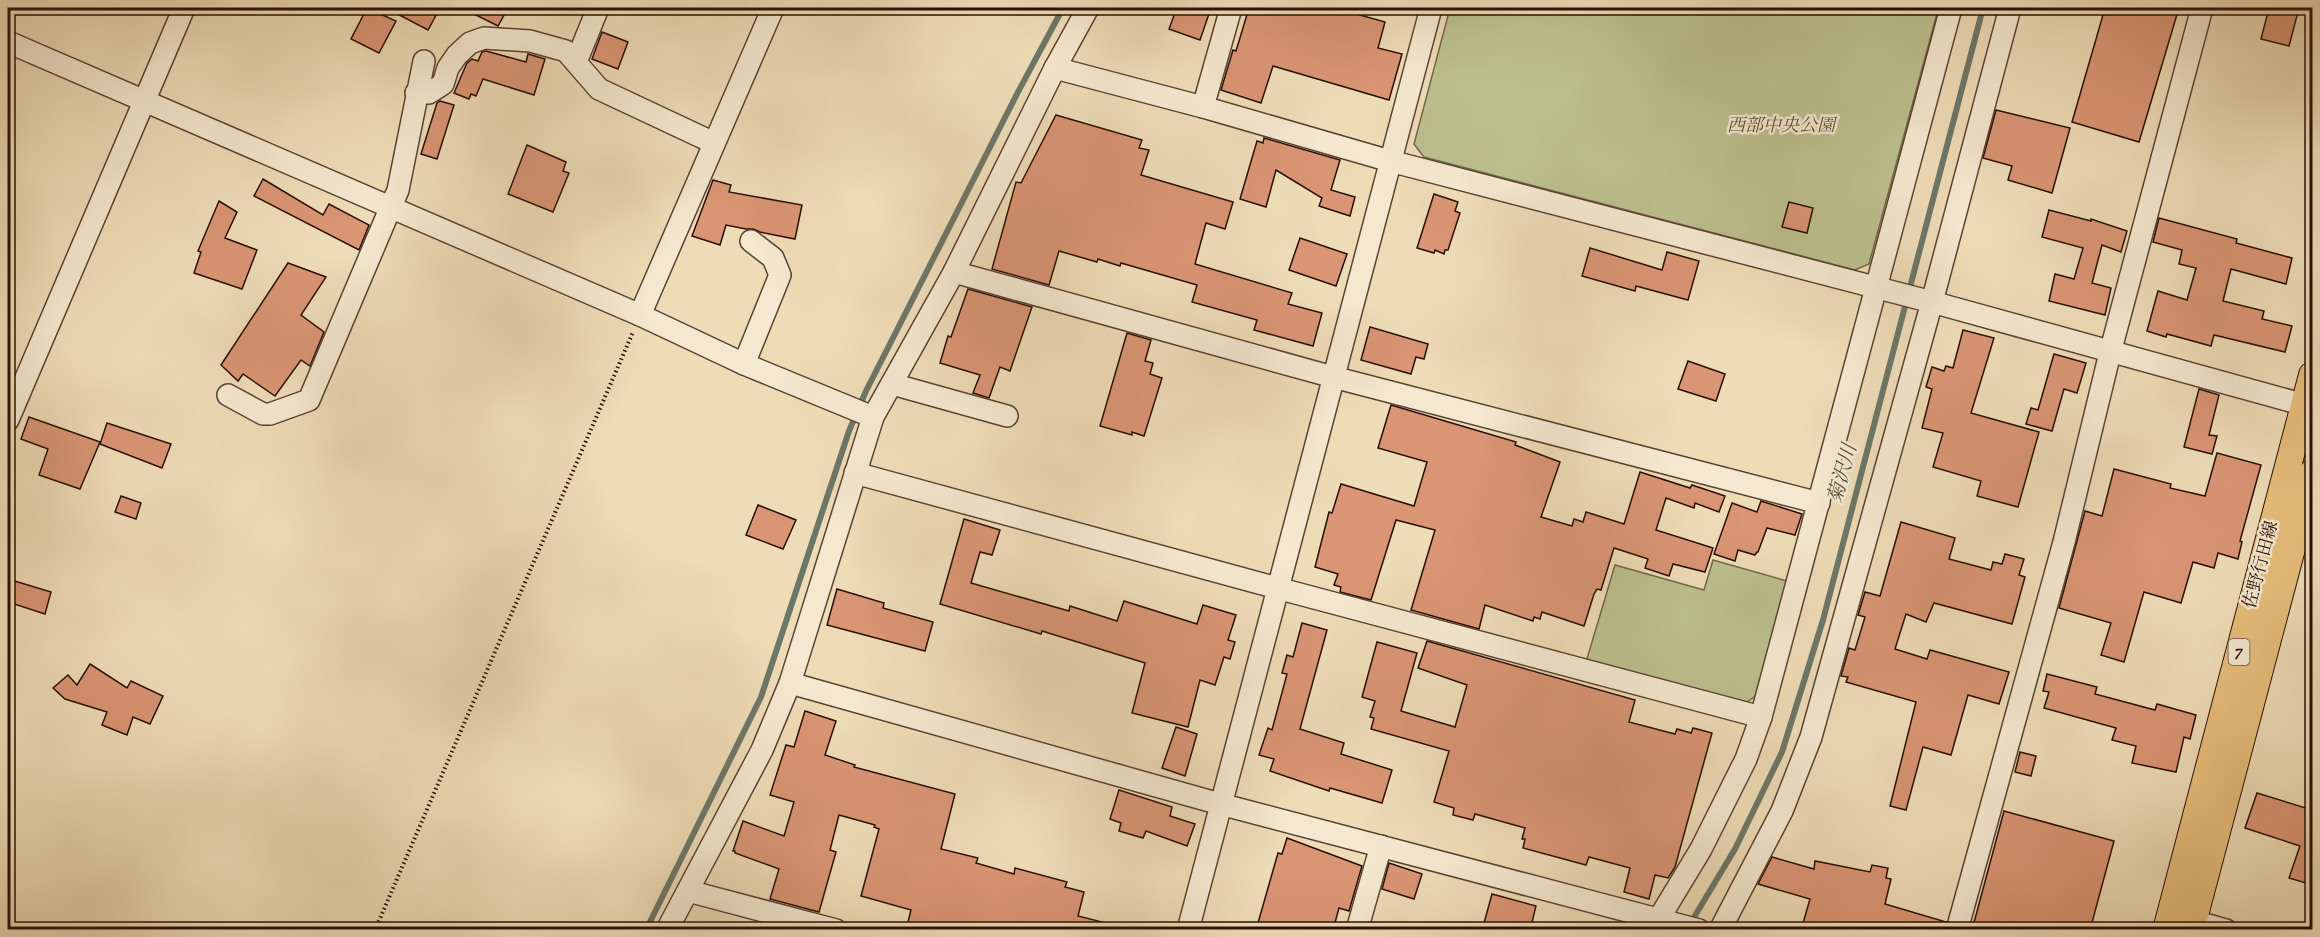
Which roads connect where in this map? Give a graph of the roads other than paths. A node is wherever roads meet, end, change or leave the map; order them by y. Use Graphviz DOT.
graph roads {
  1 [pos="184,8"];
  2 [pos="598,8"];
  3 [pos="773,8"];
  4 [pos="1088,8"];
  5 [pos="1231,8"];
  6 [pos="1431,8"];
  7 [pos="1951,8"];
  8 [pos="2010,8"];
  9 [pos="2202,8"];
  10 [pos="8,42"];
  11 [pos="424,61"];
  12 [pos="576,62"];
  13 [pos="1055,68"];
  14 [pos="416,93"];
  15 [pos="144,100"];
  16 [pos="1203,107"];
  17 [pos="714,142"];
  18 [pos="1390,161"];
  19 [pos="390,207"];
  20 [pos="751,241"];
  21 [pos="954,272"];
  22 [pos="1882,290"];
  23 [pos="1925,301"];
  24 [pos="640,315"];
  25 [pos="2110,353"];
  26 [pos="744,364"];
  27 [pos="2313,375"];
  28 [pos="1334,377"];
  29 [pos="892,384"];
  30 [pos="228,395"];
  31 [pos="2308,406"];
  32 [pos="1007,416"];
  33 [pos="873,417"];
  34 [pos="8,420"];
  35 [pos="855,472"];
  36 [pos="2313,473"];
  37 [pos="1819,503"];
  38 [pos="1277,588"];
  39 [pos="790,682"];
  40 [pos="1761,717"];
  41 [pos="1220,804"];
  42 [pos="1381,846"];
  43 [pos="688,891"];
  44 [pos="2180,923"];
  45 [pos="1662,924"];
  46 [pos="667,930"];
  47 [pos="836,930"];
  48 [pos="1188,930"];
  49 [pos="1357,930"];
  50 [pos="1699,930"];
  51 [pos="1720,930"];
  52 [pos="1957,930"];
  53 [pos="2226,930"];
  1 -- 15 [label="street"];
  2 -- 12 [label="street"];
  3 -- 17 [label="street"];
  4 -- 13 [label="street"];
  5 -- 16 [label="street"];
  6 -- 18 [label="street"];
  7 -- 22 [label="street"];
  8 -- 23 [label="street"];
  9 -- 25 [label="street"];
  10 -- 15 [label="street"];
  11 -- 14 [label="street"];
  12 -- 14 [label="street"];
  12 -- 17 [label="street"];
  13 -- 16 [label="street"];
  13 -- 21 [label="street"];
  14 -- 19 [label="street"];
  15 -- 19 [label="street"];
  15 -- 34 [label="street"];
  16 -- 18 [label="street"];
  17 -- 24 [label="street"];
  18 -- 22 [label="street"];
  18 -- 28 [label="street"];
  19 -- 24 [label="street"];
  19 -- 30 [label="street"];
  20 -- 26 [label="street"];
  21 -- 28 [label="street"];
  21 -- 29 [label="street"];
  22 -- 23 [label="street"];
  22 -- 37 [label="street"];
  23 -- 25 [label="street"];
  23 -- 51 [label="street"];
  24 -- 26 [label="street"];
  25 -- 31 [label="street"];
  25 -- 52 [label="street"];
  26 -- 33 [label="street"];
  27 -- 31 [label="main road, 佐野行田線 / 7"];
  28 -- 37 [label="street"];
  28 -- 38 [label="street"];
  29 -- 32 [label="street"];
  29 -- 33 [label="street"];
  31 -- 44 [label="main road, 佐野行田線 / 7"];
  33 -- 35 [label="street"];
  35 -- 38 [label="street"];
  35 -- 39 [label="street"];
  36 -- 44 [label="main road, 佐野行田線 / 7"];
  37 -- 40 [label="street"];
  38 -- 40 [label="street"];
  38 -- 41 [label="street"];
  39 -- 41 [label="street"];
  39 -- 43 [label="street"];
  40 -- 45 [label="street"];
  41 -- 42 [label="street"];
  41 -- 48 [label="street"];
  42 -- 45 [label="street"];
  42 -- 49 [label="street"];
  43 -- 46 [label="street"];
  43 -- 47 [label="street"];
  44 -- 53 [label="street"];
  45 -- 50 [label="street"];
}
